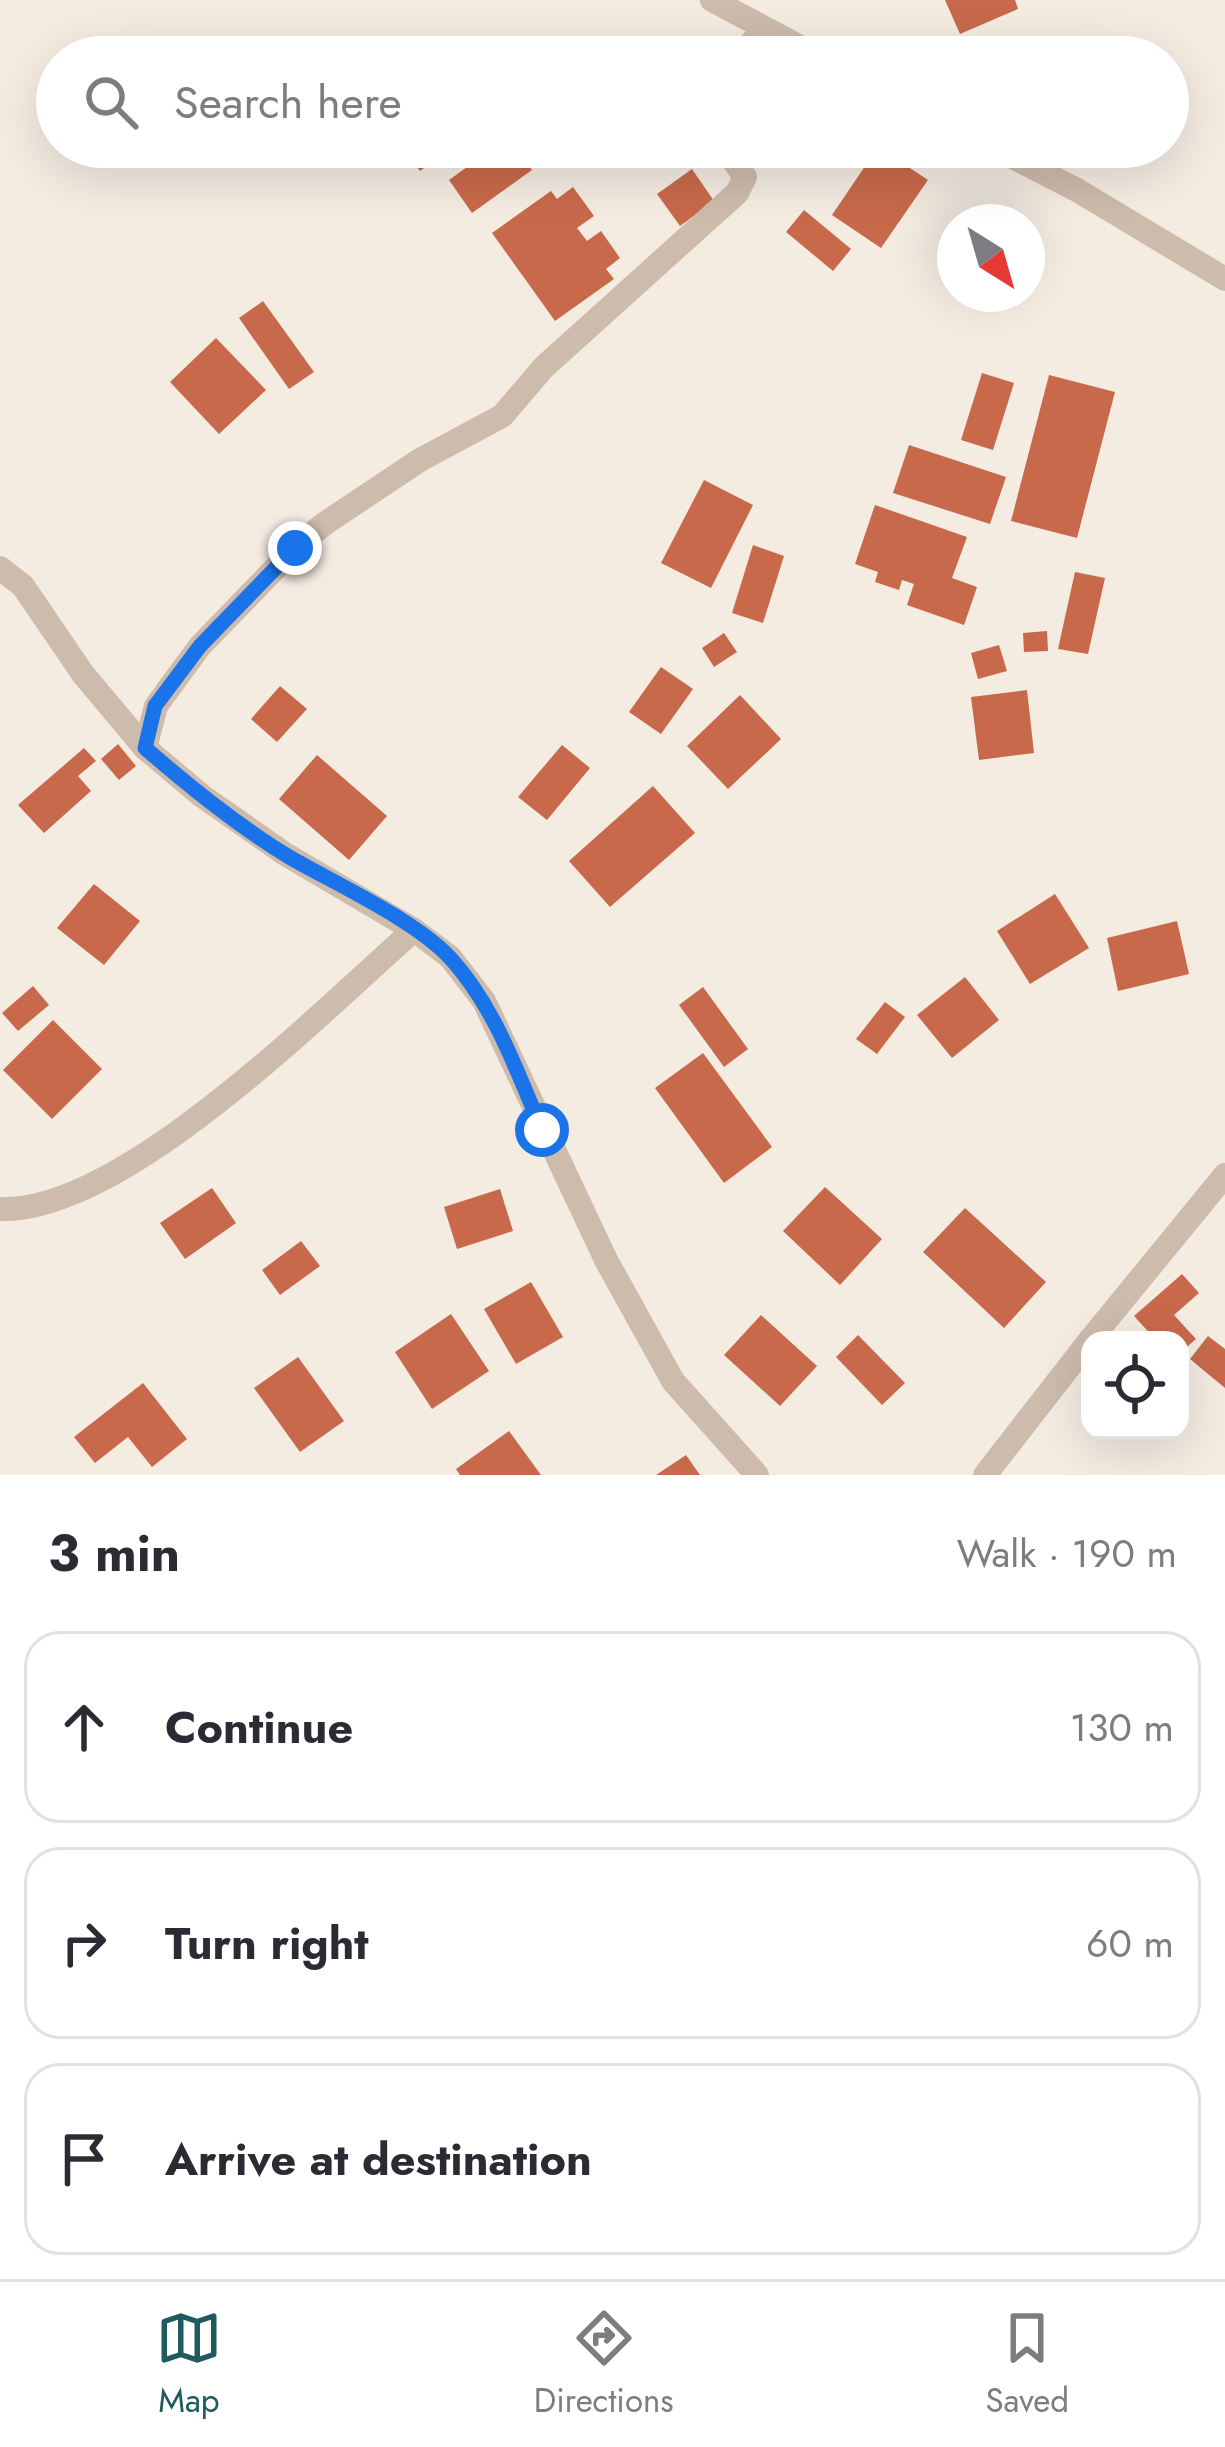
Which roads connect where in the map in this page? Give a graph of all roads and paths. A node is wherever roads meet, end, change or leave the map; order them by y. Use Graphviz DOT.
graph roads {
  1 [pos="712,0"];
  2 [pos="765,29"];
  3 [pos="758,36"];
  4 [pos="778,36"];
  5 [pos="739,168"];
  6 [pos="1034,168"];
  7 [pos="1225,279"];
  8 [pos="0,568"];
  9 [pos="145,748"];
  10 [pos="414,930"];
  11 [pos="1225,1175"];
  12 [pos="0,1209"];
  13 [pos="1097,1331"];
  14 [pos="1081,1352"];
  15 [pos="758,1475"];
  16 [pos="985,1475"];
  1 -- 2 [label="street"];
  2 -- 3 [label="street"];
  2 -- 4 [label="street"];
  5 -- 9 [label="street"];
  6 -- 7 [label="street"];
  8 -- 9 [label="street"];
  9 -- 10 [label="street"];
  10 -- 12 [label="street"];
  10 -- 15 [label="street"];
  11 -- 13 [label="street"];
  14 -- 16 [label="street"];
}
